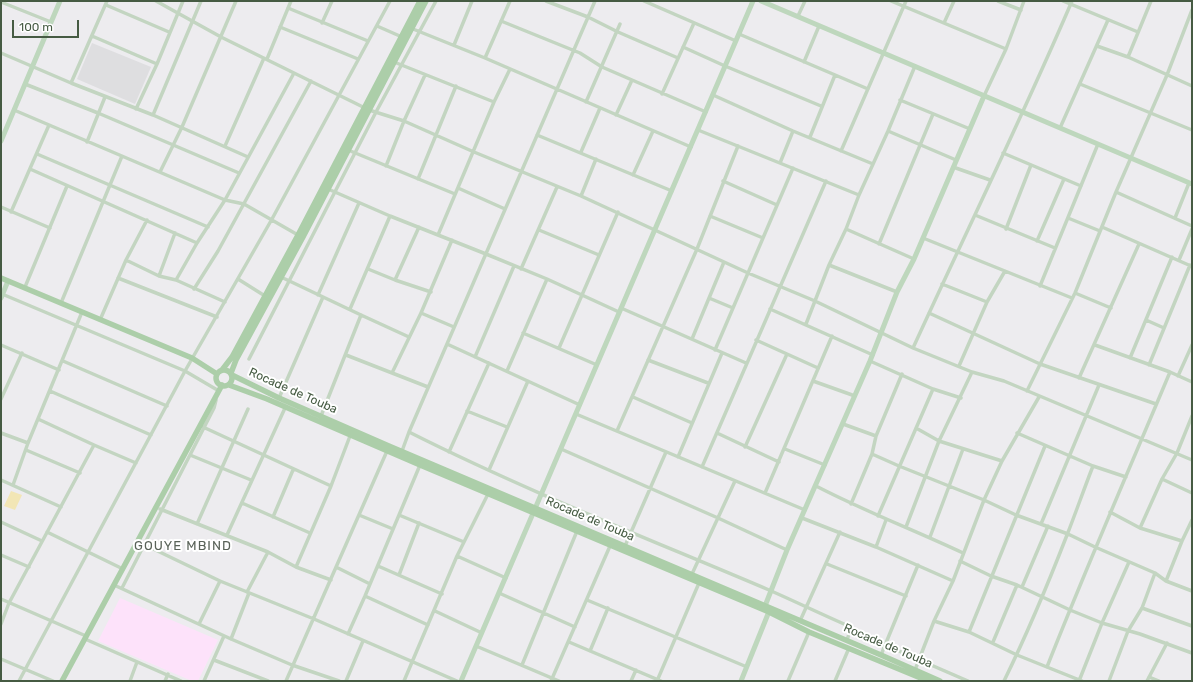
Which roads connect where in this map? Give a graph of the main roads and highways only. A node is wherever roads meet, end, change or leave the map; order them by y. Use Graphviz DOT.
graph roads {
  1 [pos="420,1"];
  2 [pos="426,1"];
  3 [pos="367,109"];
  4 [pos="1,278"];
  5 [pos="222,370"];
  6 [pos="217,374"];
  7 [pos="232,374"];
  8 [pos="229,384"];
  9 [pos="220,388"];
  10 [pos="388,448"];
  11 [pos="489,491"];
  12 [pos="535,510"];
  13 [pos="770,610"];
  14 [pos="917,679"];
  15 [pos="62,681"];
  16 [pos="928,681"];
  17 [pos="940,681"];
  1 -- 3 [label="main road"];
  2 -- 3 [label="main road"];
  3 -- 5 [label="main road"];
  3 -- 7 [label="main road"];
  4 -- 6 [label="main road"];
  5 -- 6 [label="main road"];
  5 -- 7 [label="main road"];
  6 -- 9 [label="main road"];
  7 -- 8 [label="main road"];
  7 -- 10 [label="main road, Rocade de Touba"];
  8 -- 9 [label="main road"];
  8 -- 10 [label="main road, Rocade de Touba"];
  9 -- 15 [label="main road"];
  10 -- 11 [label="main road, Rocade de Touba"];
  10 -- 11 [label="main road, Rocade de Touba"];
  11 -- 12 [label="main road, Rocade de Touba"];
  12 -- 13 [label="main road, Rocade de Touba"];
  12 -- 13 [label="main road, Rocade de Touba"];
  13 -- 14 [label="main road, Rocade de Touba"];
  13 -- 17 [label="main road, Rocade de Touba"];
  14 -- 16 [label="main road, Rocade de Touba"];
}
